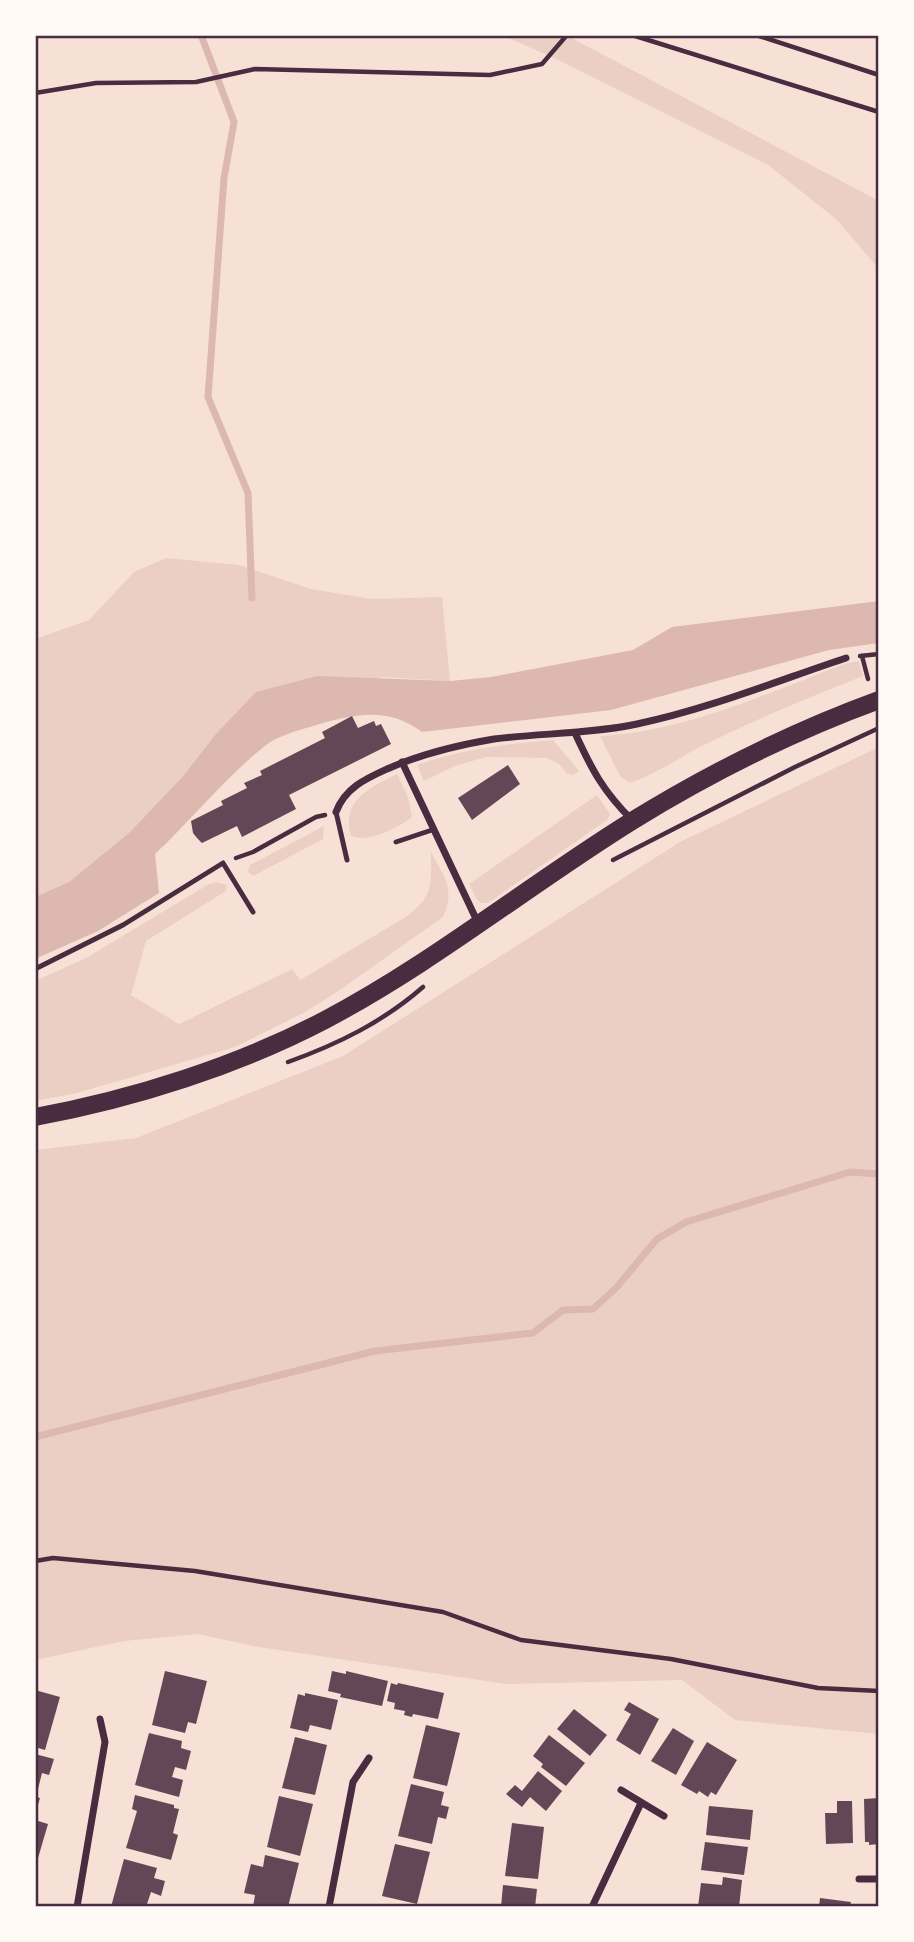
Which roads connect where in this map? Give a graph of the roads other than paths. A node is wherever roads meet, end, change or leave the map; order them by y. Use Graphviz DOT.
graph roads {
  1 [pos="846,658"];
  2 [pos="879,700"];
  3 [pos="575,733"];
  4 [pos="402,762"];
  5 [pos="336,812"];
  6 [pos="633,821"];
  7 [pos="432,830"];
  8 [pos="396,842"];
  9 [pos="347,860"];
  10 [pos="253,912"];
  11 [pos="478,924"];
  12 [pos="35,969"];
  13 [pos="35,1117"];
  14 [pos="100,1719"];
  15 [pos="369,1758"];
  16 [pos="621,1790"];
  17 [pos="641,1803"];
  18 [pos="664,1816"];
  19 [pos="879,1878"];
  20 [pos="859,1879"];
  21 [pos="77,1907"];
  22 [pos="329,1907"];
  23 [pos="592,1907"];
  1 -- 3 [label="street"];
  2 -- 6 [label="main road"];
  3 -- 4 [label="street"];
  3 -- 6 [label="street"];
  4 -- 5 [label="street"];
  4 -- 7 [label="street"];
  5 -- 9 [label="lane"];
  6 -- 11 [label="main road"];
  7 -- 8 [label="lane"];
  7 -- 11 [label="street"];
  10 -- 12 [label="lane"];
  11 -- 13 [label="main road"];
  14 -- 21 [label="street"];
  15 -- 22 [label="street"];
  16 -- 17 [label="street"];
  17 -- 18 [label="street"];
  17 -- 23 [label="street"];
  19 -- 20 [label="street"];
}
